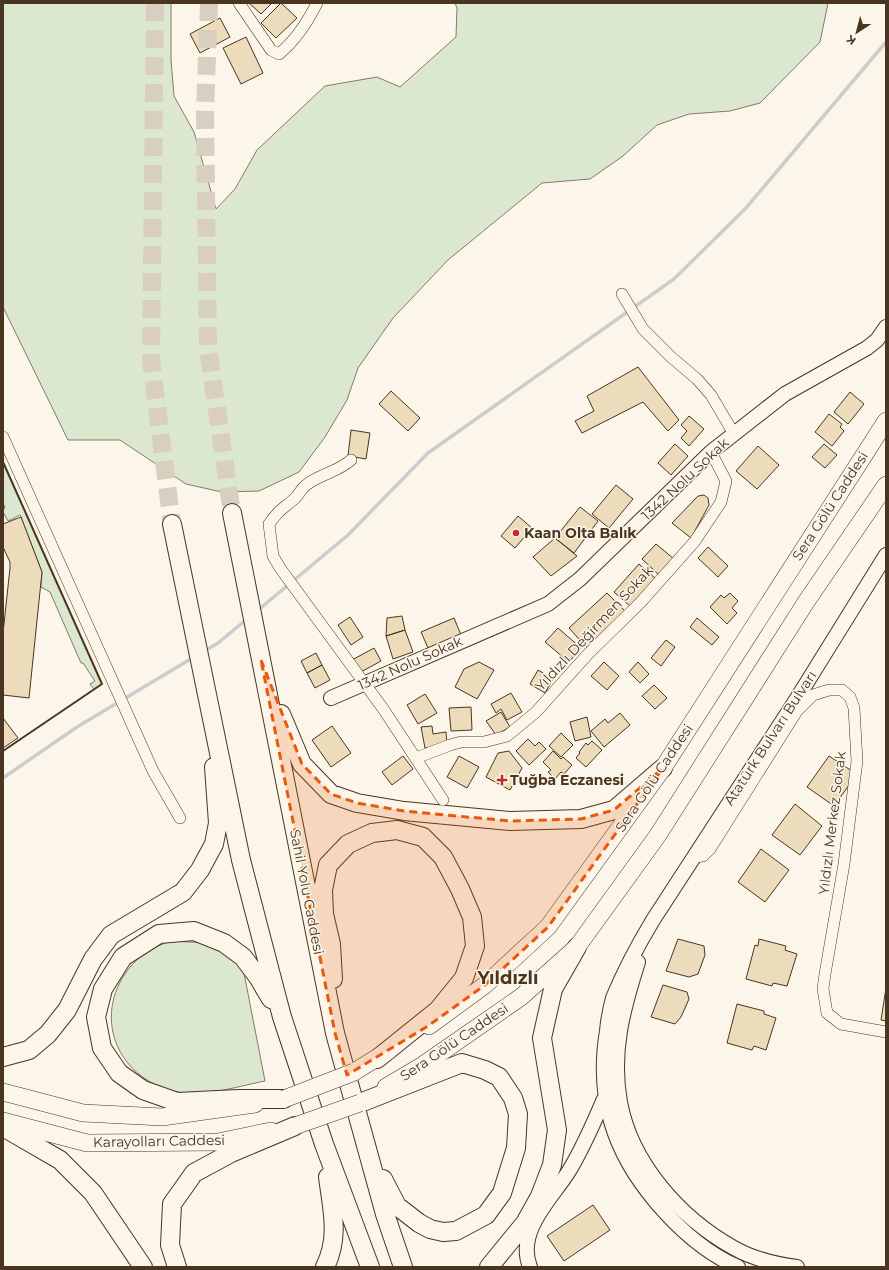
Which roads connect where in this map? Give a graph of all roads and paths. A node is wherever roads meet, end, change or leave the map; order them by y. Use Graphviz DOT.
graph roads {
  1 [pos="239,3"];
  2 [pos="317,3"];
  3 [pos="622,294"];
  4 [pos="886,327"];
  5 [pos="886,420"];
  6 [pos="734,434"];
  7 [pos="3,437"];
  8 [pos="711,452"];
  9 [pos="351,460"];
  10 [pos="886,485"];
  11 [pos="232,513"];
  12 [pos="172,524"];
  13 [pos="886,555"];
  14 [pos="261,660"];
  15 [pos="363,683"];
  16 [pos="331,698"];
  17 [pos="212,714"];
  18 [pos="416,758"];
  19 [pos="664,768"];
  20 [pos="442,800"];
  21 [pos="180,818"];
  22 [pos="693,857"];
  23 [pos="652,920"];
  24 [pos="576,947"];
  25 [pos="282,1017"];
  26 [pos="886,1032"];
  27 [pos="335,1033"];
  28 [pos="3,1058"];
  29 [pos="377,1059"];
  30 [pos="354,1072"];
  31 [pos="3,1092"];
  32 [pos="284,1099"];
  33 [pos="604,1099"];
  34 [pos="360,1103"];
  35 [pos="3,1121"];
  36 [pos="296,1126"];
  37 [pos="3,1127"];
  38 [pos="324,1144"];
  39 [pos="368,1151"];
  40 [pos="143,1267"];
  41 [pos="177,1267"];
  42 [pos="325,1267"];
  43 [pos="370,1267"];
  44 [pos="403,1267"];
  45 [pos="489,1267"];
  46 [pos="530,1267"];
  47 [pos="738,1267"];
  48 [pos="797,1267"];
  1 -- 2 [label="street"];
  3 -- 6 [label="street"];
  4 -- 6 [label="street, 1342 Nolu Sokak"];
  5 -- 19 [label="main road, Sera Gölü Caddesi"];
  6 -- 8 [label="street, 1342 Nolu Sokak"];
  7 -- 21 [label="street"];
  8 -- 15 [label="street, 1342 Nolu Sokak"];
  8 -- 18 [label="street, Yıldızlı Değirmen Sokak"];
  9 -- 15 [label="street"];
  10 -- 24 [label="main road, Sera Gölü Caddesi"];
  11 -- 14 [label="highway, Sahil Yolu Caddesi"];
  12 -- 17 [label="highway"];
  13 -- 22 [label="street, Atatürk Bulvarı Bulvarı"];
  14 -- 19 [label="highway"];
  14 -- 27 [label="highway, Sahil Yolu Caddesi"];
  15 -- 16 [label="street, 1342 Nolu Sokak"];
  15 -- 18 [label="street"];
  17 -- 25 [label="highway"];
  17 -- 28 [label="highway"];
  18 -- 20 [label="street"];
  19 -- 29 [label="main road, Sera Gölü Caddesi"];
  22 -- 23 [label="street, Atatürk Bulvarı Bulvarı"];
  22 -- 26 [label="street, Yıldızlı Merkez Sokak"];
  23 -- 33 [label="street, Atatürk Bulvarı Bulvarı"];
  23 -- 48 [label="street, Atatürk Bulvarı Bulvarı"];
  24 -- 34 [label="main road, Sera Gölü Caddesi"];
  24 -- 45 [label="highway"];
  25 -- 32 [label="highway"];
  25 -- 38 [label="highway"];
  27 -- 29 [label="highway"];
  27 -- 39 [label="highway, Sahil Yolu Caddesi"];
  29 -- 30 [label="main road, Sera Gölü Caddesi"];
  30 -- 32 [label="main road, Karayolları Caddesi, bridge"];
  31 -- 32 [label="main road, Karayolları Caddesi"];
  33 -- 46 [label="street"];
  33 -- 47 [label="street, Atatürk Bulvarı Bulvarı"];
  34 -- 36 [label="main road, Karayolları Caddesi, bridge"];
  34 -- 39 [label="highway"];
  35 -- 36 [label="main road, Karayolları Caddesi"];
  36 -- 41 [label="highway"];
  37 -- 40 [label="highway"];
  38 -- 42 [label="highway"];
  38 -- 43 [label="highway"];
  39 -- 44 [label="highway, Sahil Yolu Caddesi"];
}
